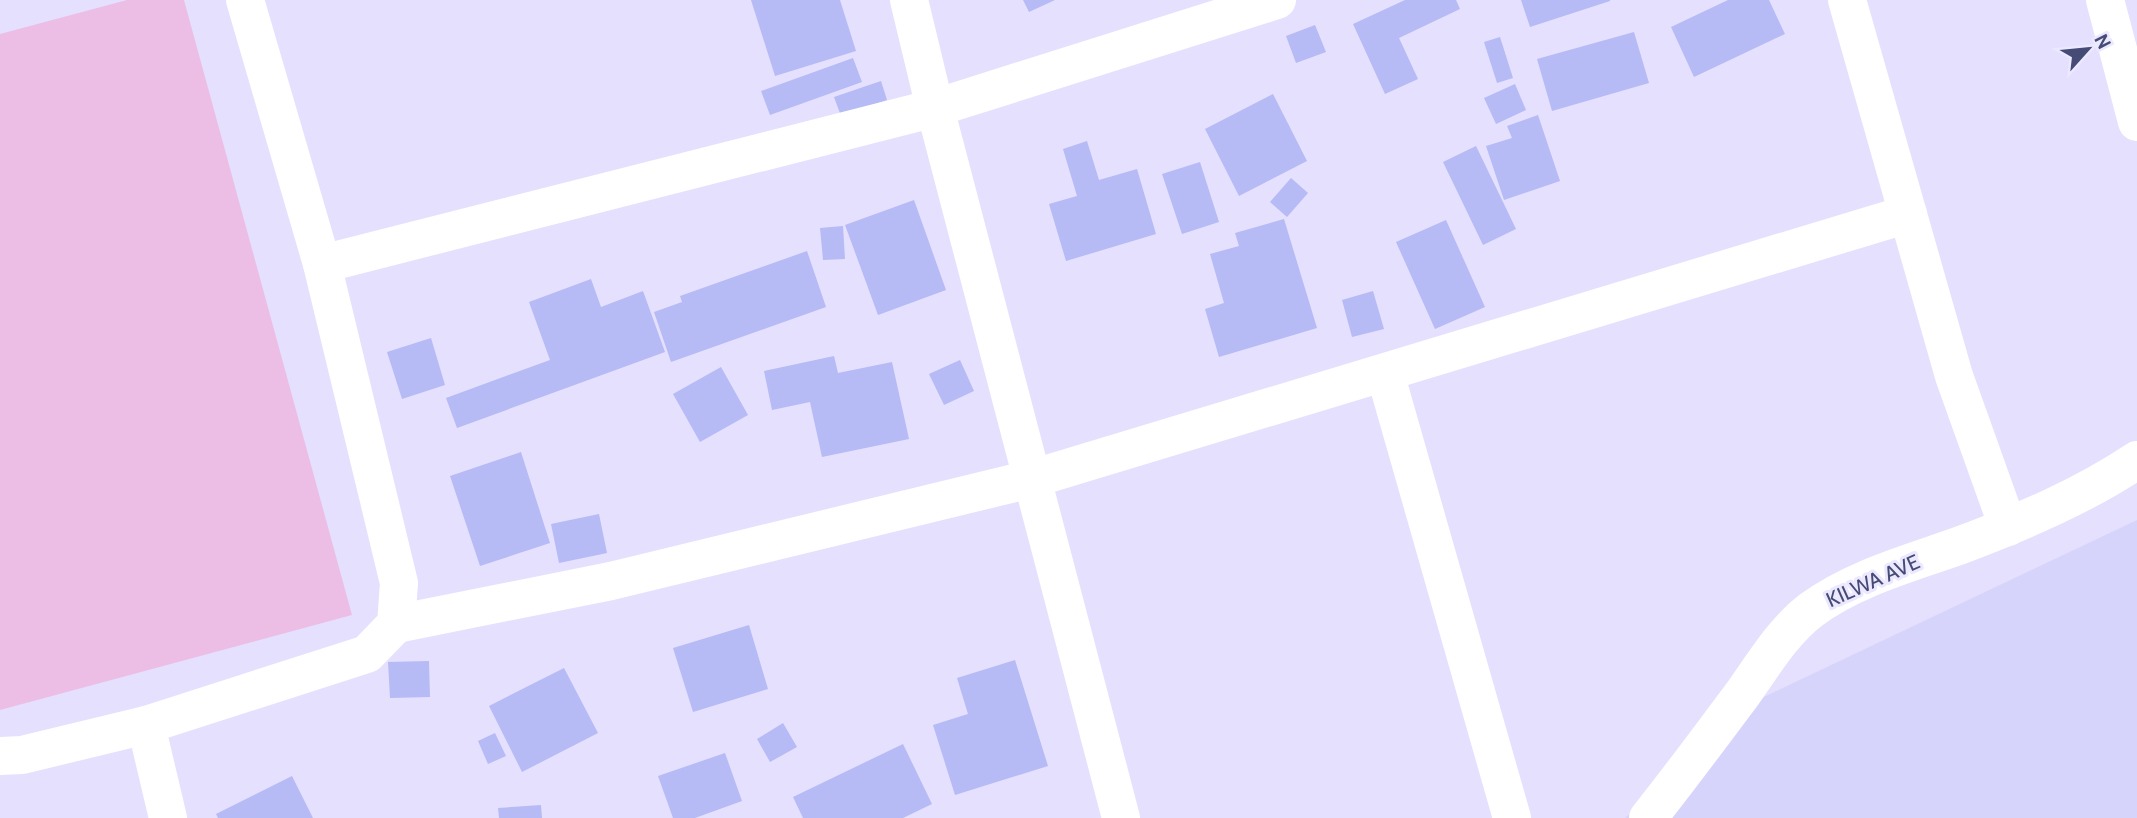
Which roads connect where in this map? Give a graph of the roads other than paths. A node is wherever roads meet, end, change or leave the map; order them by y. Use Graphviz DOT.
graph roads {
  1 [pos="245,0"];
  2 [pos="909,0"];
  3 [pos="1277,0"];
  4 [pos="1847,0"];
  5 [pos="2105,0"];
  6 [pos="935,108"];
  7 [pos="2137,122"];
  8 [pos="1908,214"];
  9 [pos="322,264"];
  10 [pos="1385,373"];
  11 [pos="2137,460"];
  12 [pos="1031,480"];
  13 [pos="2008,527"];
  14 [pos="396,624"];
  15 [pos="146,725"];
  16 [pos="0,756"];
  17 [pos="168,818"];
  18 [pos="1121,818"];
  19 [pos="1512,818"];
  20 [pos="1648,818"];
  1 -- 9 [label="street"];
  2 -- 6 [label="street"];
  3 -- 6 [label="street"];
  4 -- 8 [label="street"];
  5 -- 7 [label="street"];
  6 -- 9 [label="street"];
  6 -- 12 [label="street"];
  8 -- 10 [label="street"];
  8 -- 13 [label="street"];
  9 -- 14 [label="street"];
  10 -- 12 [label="street"];
  10 -- 19 [label="street"];
  11 -- 13 [label="street, KILWA AVE"];
  12 -- 14 [label="street"];
  12 -- 18 [label="street"];
  13 -- 20 [label="street, KILWA AVE"];
  14 -- 15 [label="street"];
  15 -- 16 [label="street"];
  15 -- 17 [label="street"];
}
